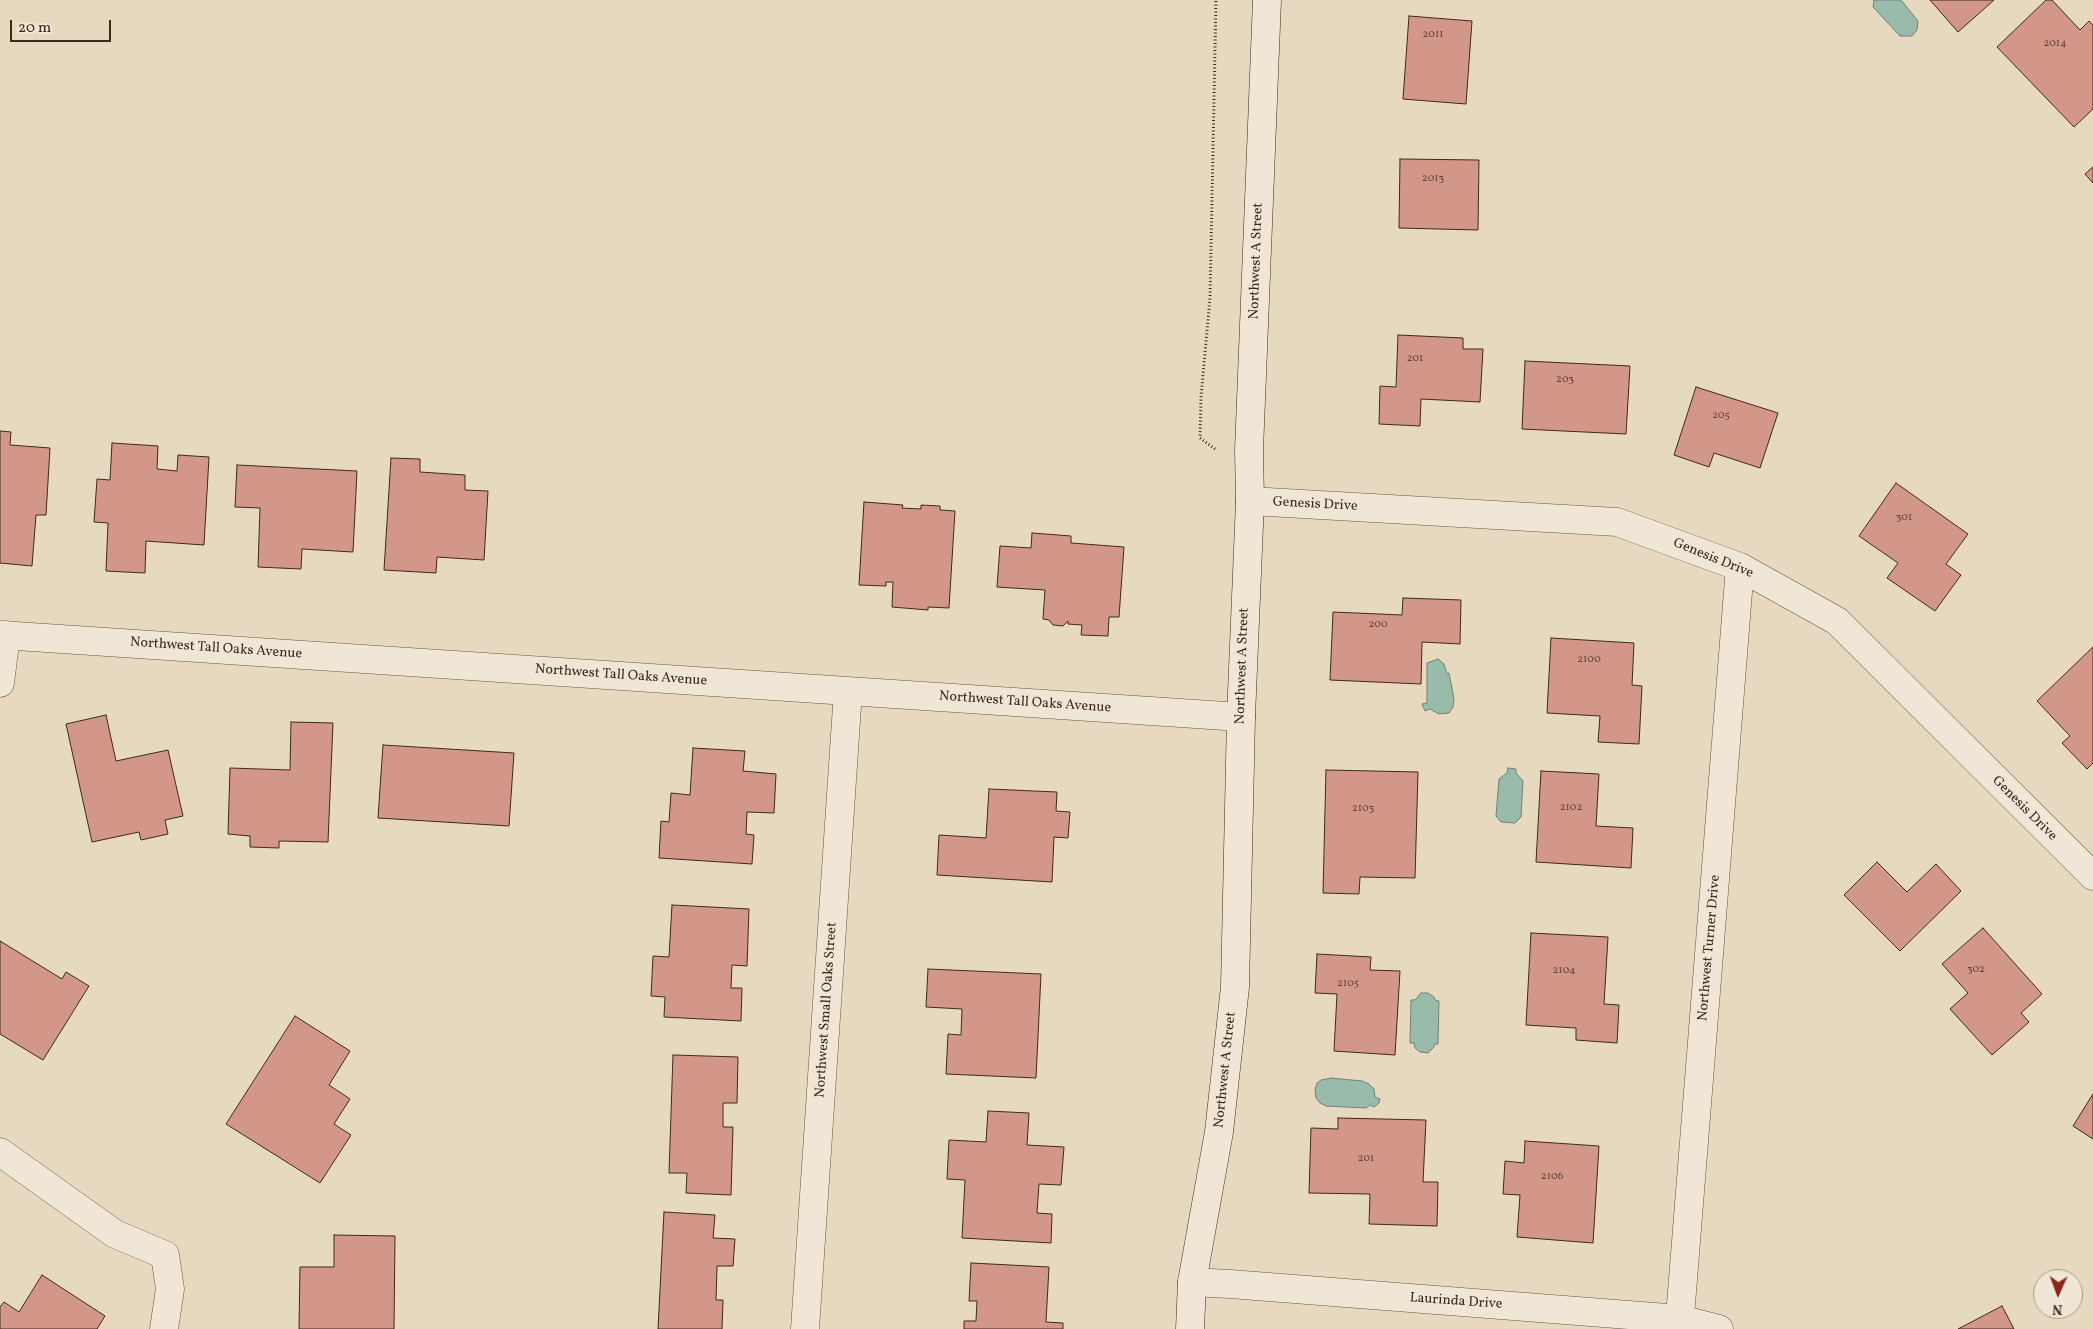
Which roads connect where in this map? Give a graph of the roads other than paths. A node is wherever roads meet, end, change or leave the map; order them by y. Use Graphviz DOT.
graph roads {
  1 [pos="1267,0"];
  2 [pos="1250,501"];
  3 [pos="1740,567"];
  4 [pos="3,635"];
  5 [pos="0,683"];
  6 [pos="848,691"];
  7 [pos="1241,717"];
  8 [pos="2093,876"];
  9 [pos="0,1152"];
  10 [pos="1192,1282"];
  11 [pos="1680,1324"];
  12 [pos="164,1329"];
  13 [pos="806,1329"];
  14 [pos="1190,1329"];
  15 [pos="1719,1329"];
  1 -- 2 [label="street, Northwest A Street"];
  2 -- 3 [label="street, Genesis Drive"];
  2 -- 7 [label="street, Northwest A Street"];
  3 -- 8 [label="street, Genesis Drive"];
  3 -- 11 [label="street, Northwest Turner Drive"];
  4 -- 5 [label="street"];
  4 -- 6 [label="street, Northwest Tall Oaks Avenue"];
  6 -- 7 [label="street, Northwest Tall Oaks Avenue"];
  6 -- 13 [label="street, Northwest Small Oaks Street"];
  7 -- 10 [label="street, Northwest A Street"];
  9 -- 12 [label="street"];
  10 -- 11 [label="street, Laurinda Drive"];
  10 -- 14 [label="street, Northwest A Street"];
  11 -- 15 [label="street, Laurinda Drive"];
}
